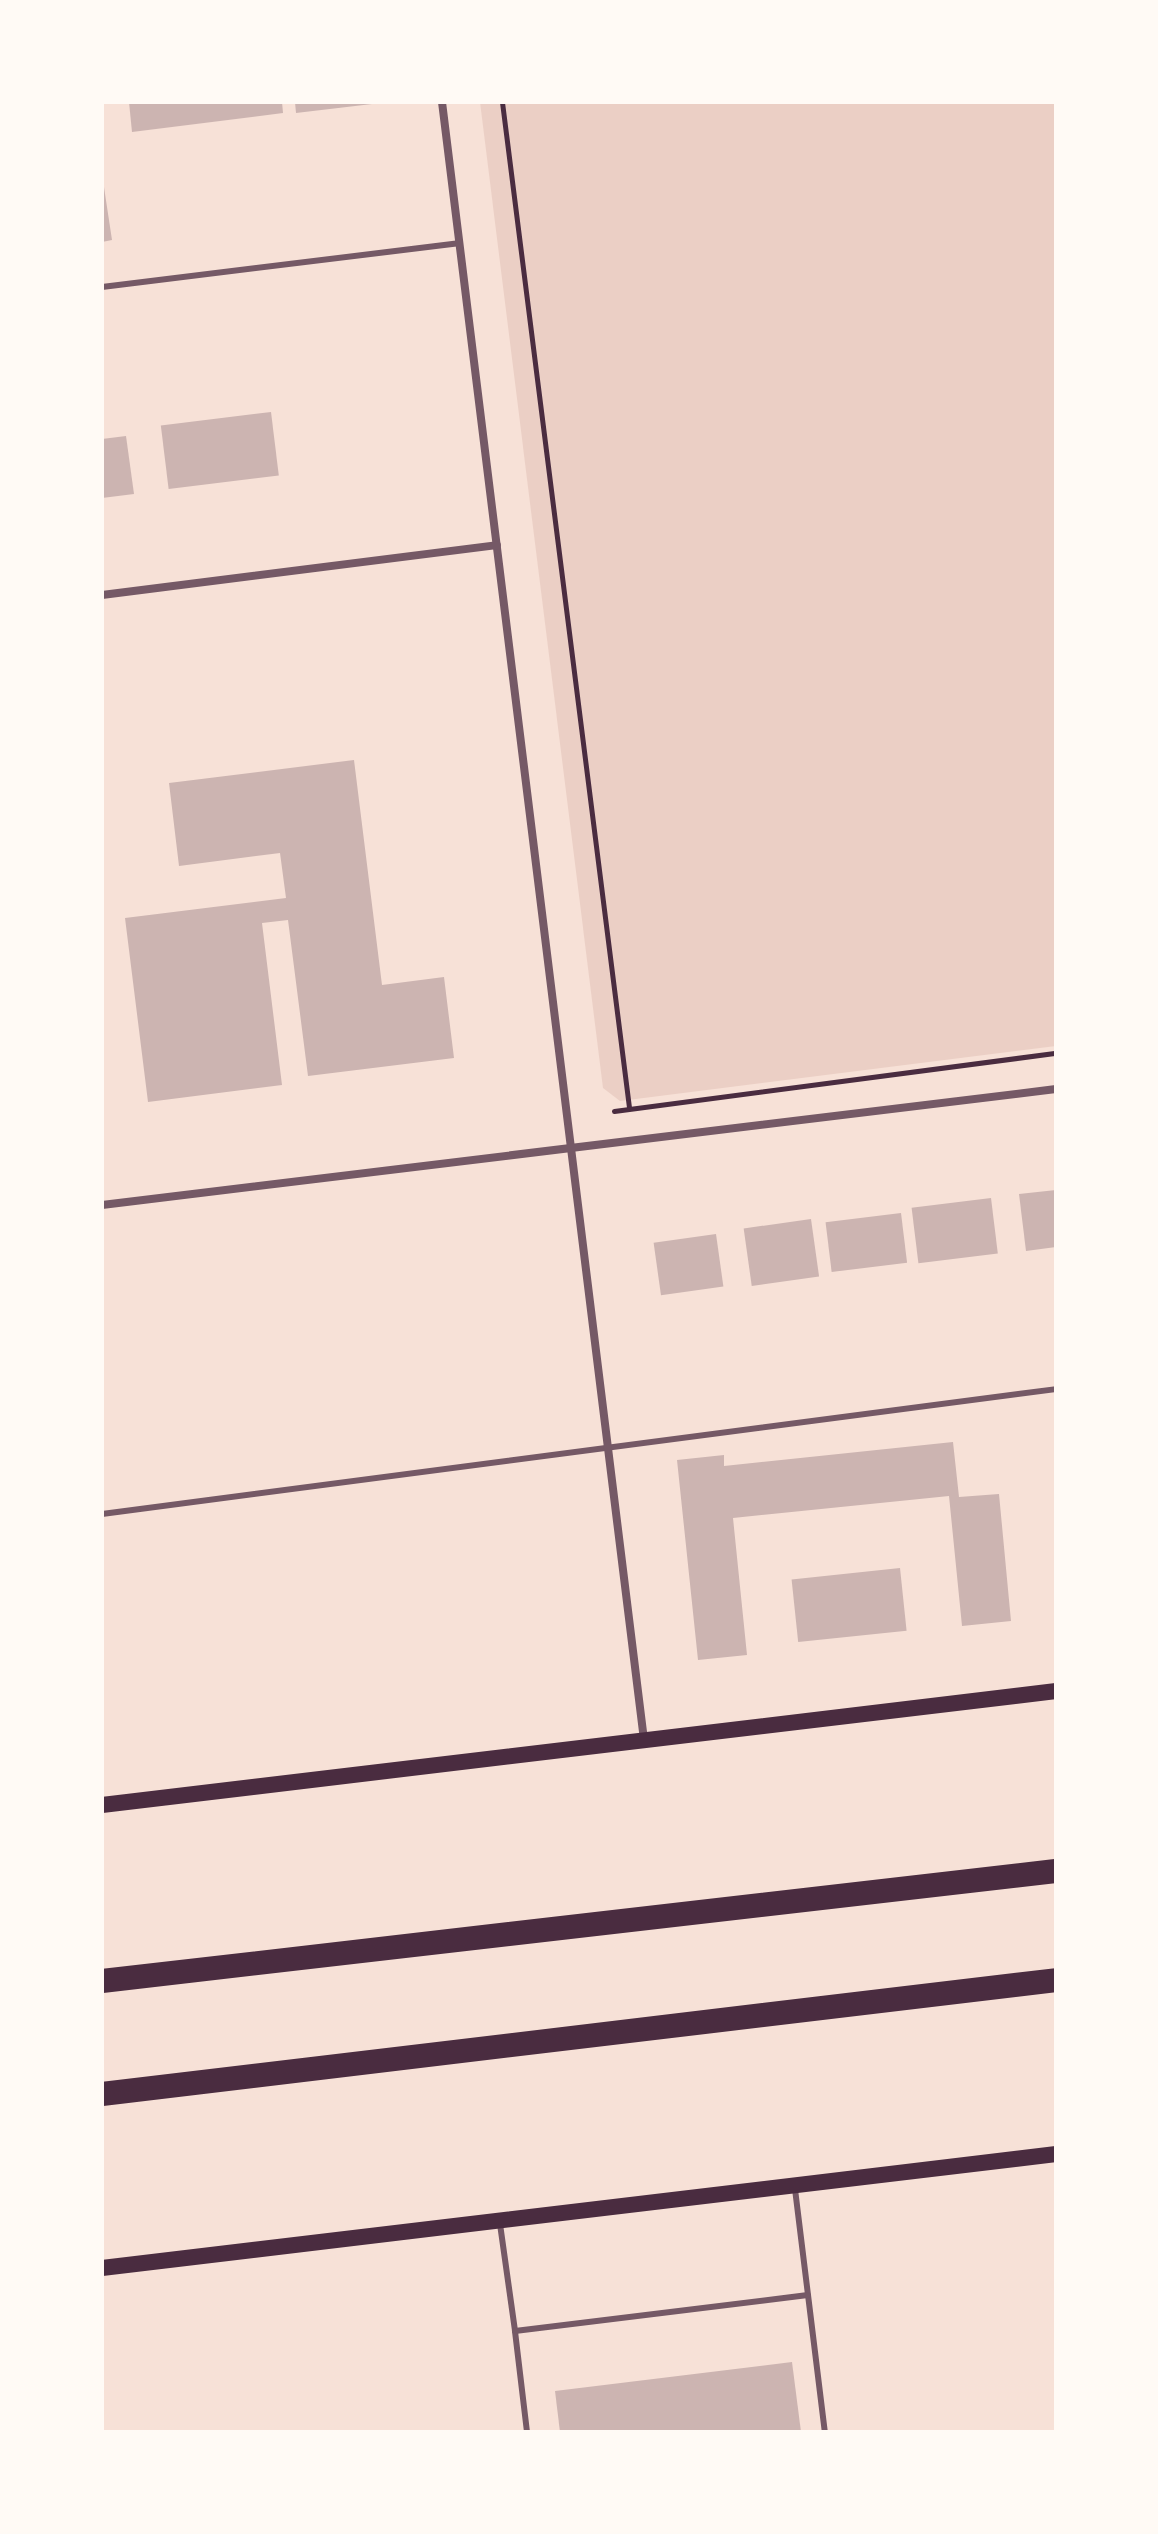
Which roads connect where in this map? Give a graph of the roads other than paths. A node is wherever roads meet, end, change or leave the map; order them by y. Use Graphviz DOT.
graph roads {
  1 [pos="442,102"];
  2 [pos="458,243"];
  3 [pos="102,287"];
  4 [pos="497,545"];
  5 [pos="102,595"];
  6 [pos="1056,1089"];
  7 [pos="572,1147"];
  8 [pos="102,1205"];
  9 [pos="1056,1389"];
  10 [pos="609,1445"];
  11 [pos="102,1514"];
  12 [pos="1056,1691"];
  13 [pos="645,1741"];
  14 [pos="102,1805"];
  15 [pos="1056,1871"];
  16 [pos="107,1980"];
  17 [pos="1056,1980"];
  18 [pos="102,2094"];
  19 [pos="1056,2154"];
  20 [pos="794,2185"];
  21 [pos="499,2221"];
  22 [pos="102,2268"];
  23 [pos="808,2295"];
  24 [pos="515,2331"];
  25 [pos="527,2432"];
  26 [pos="825,2432"];
  1 -- 2 [label="street"];
  2 -- 3 [label="lane"];
  2 -- 4 [label="street"];
  4 -- 5 [label="street"];
  4 -- 7 [label="street"];
  6 -- 7 [label="street"];
  7 -- 8 [label="street"];
  7 -- 10 [label="street"];
  9 -- 10 [label="lane"];
  10 -- 11 [label="lane"];
  10 -- 13 [label="street"];
  12 -- 13 [label="main road"];
  13 -- 14 [label="main road"];
  15 -- 16 [label="highway"];
  17 -- 18 [label="highway"];
  19 -- 20 [label="main road"];
  20 -- 21 [label="main road"];
  20 -- 23 [label="lane"];
  21 -- 22 [label="main road"];
  21 -- 24 [label="lane"];
  23 -- 24 [label="lane"];
  23 -- 26 [label="lane"];
  24 -- 25 [label="lane"];
}
